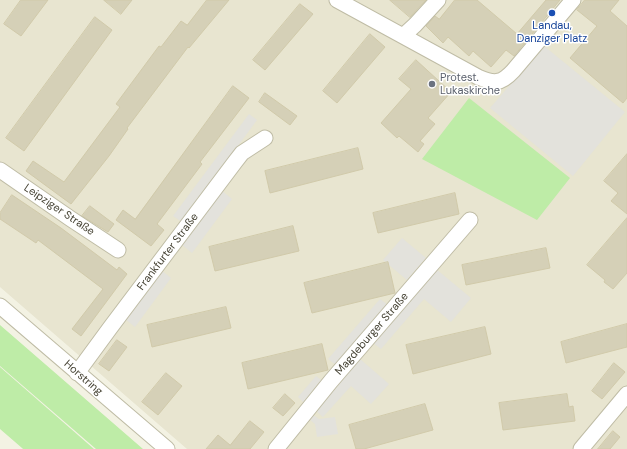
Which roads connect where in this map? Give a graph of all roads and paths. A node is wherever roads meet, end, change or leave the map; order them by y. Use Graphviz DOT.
graph roads {
  1 [pos="337,0"];
  2 [pos="438,0"];
  3 [pos="573,0"];
  4 [pos="403,36"];
  5 [pos="265,138"];
  6 [pos="0,170"];
  7 [pos="470,220"];
  8 [pos="118,250"];
  9 [pos="0,306"];
  10 [pos="77,373"];
  11 [pos="627,394"];
  12 [pos="167,449"];
  13 [pos="276,449"];
  14 [pos="581,449"];
  1 -- 4 [label="street"];
  2 -- 4 [label="street"];
  3 -- 4 [label="street"];
  5 -- 10 [label="street, Frankfurter Straße"];
  6 -- 8 [label="street, Leipziger Straße"];
  7 -- 13 [label="street, Magdeburger Straße"];
  9 -- 10 [label="street, Horstring"];
  10 -- 12 [label="street, Horstring"];
  11 -- 14 [label="street"];
}
